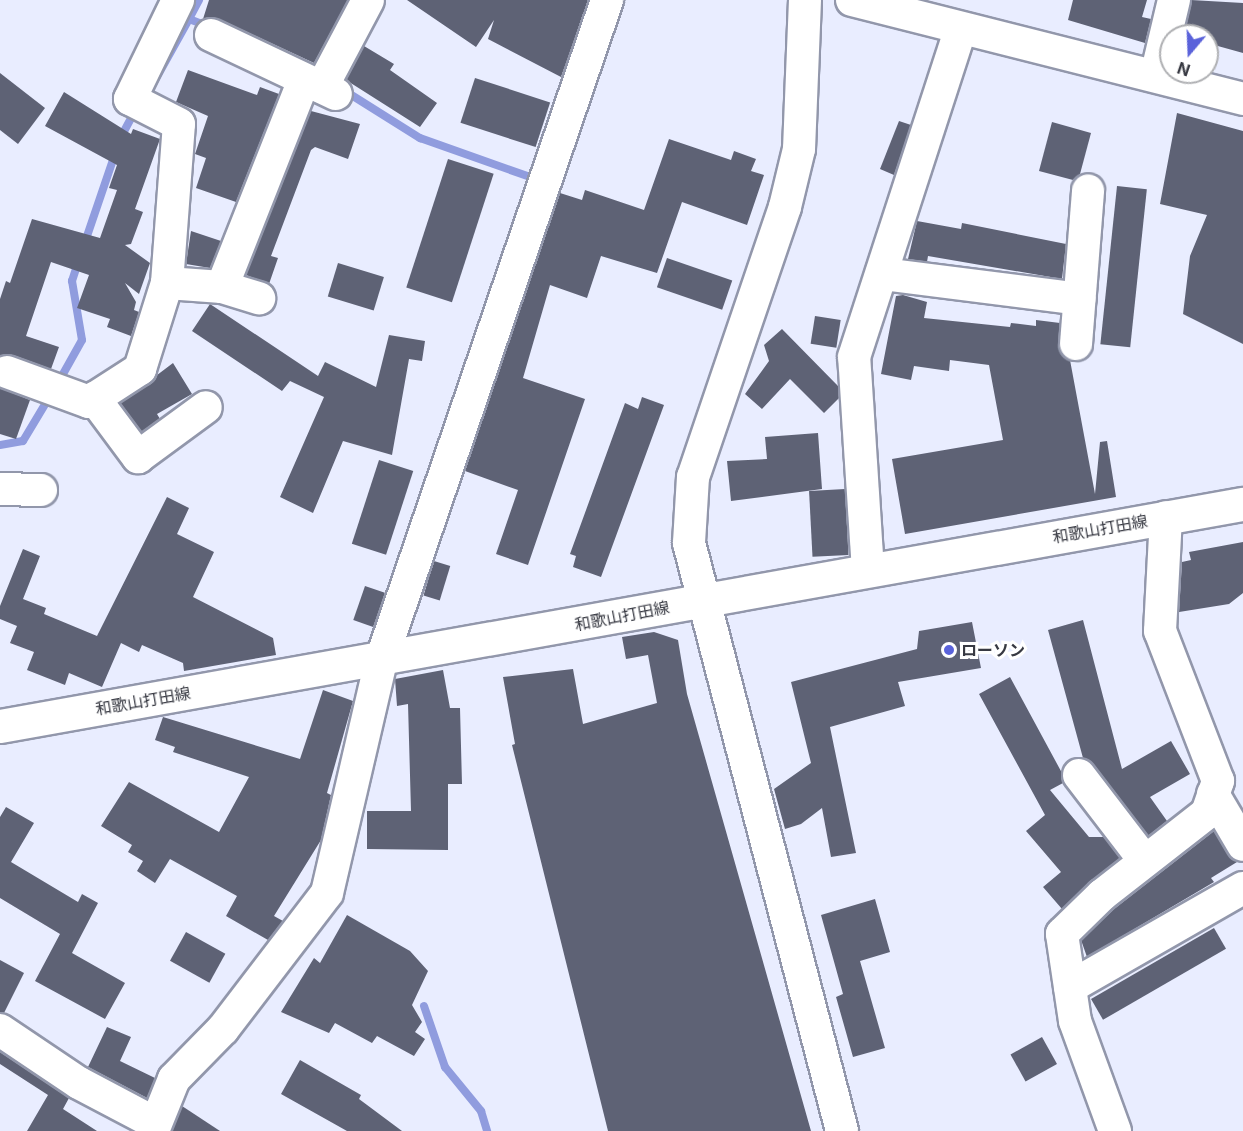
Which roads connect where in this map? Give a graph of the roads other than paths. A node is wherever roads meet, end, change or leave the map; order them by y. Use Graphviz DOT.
graph roads {
  1 [pos="178,0"];
  2 [pos="368,0"];
  3 [pos="608,0"];
  4 [pos="805,0"];
  5 [pos="852,0"];
  6 [pos="1174,0"];
  7 [pos="960,31"];
  8 [pos="211,35"];
  9 [pos="1155,76"];
  10 [pos="321,87"];
  11 [pos="1243,99"];
  12 [pos="1088,190"];
  13 [pos="882,274"];
  14 [pos="167,283"];
  15 [pos="222,287"];
  16 [pos="259,298"];
  17 [pos="1079,299"];
  18 [pos="1076,344"];
  19 [pos="7,372"];
  20 [pos="94,398"];
  21 [pos="206,407"];
  22 [pos="0,489"];
  23 [pos="40,490"];
  24 [pos="1243,504"];
  25 [pos="1166,517"];
  26 [pos="867,571"];
  27 [pos="702,600"];
  28 [pos="381,661"];
  29 [pos="0,726"];
  30 [pos="1079,775"];
  31 [pos="1213,794"];
  32 [pos="1243,845"];
  33 [pos="1145,861"];
  34 [pos="1243,888"];
  35 [pos="1070,987"];
  36 [pos="0,1030"];
  37 [pos="154,1127"];
  38 [pos="842,1131"];
  39 [pos="1115,1131"];
  1 -- 14 [label="street"];
  2 -- 10 [label="street"];
  3 -- 28 [label="street"];
  4 -- 27 [label="street"];
  5 -- 7 [label="street"];
  6 -- 9 [label="street"];
  7 -- 9 [label="street"];
  7 -- 13 [label="street"];
  8 -- 10 [label="street"];
  9 -- 11 [label="street"];
  10 -- 15 [label="street"];
  12 -- 17 [label="street"];
  13 -- 17 [label="street"];
  13 -- 26 [label="street"];
  14 -- 15 [label="street"];
  14 -- 20 [label="street"];
  15 -- 16 [label="street"];
  17 -- 18 [label="street"];
  19 -- 20 [label="street"];
  20 -- 21 [label="street"];
  22 -- 23 [label="street"];
  24 -- 25 [label="main road, 和歌山打田線"];
  25 -- 26 [label="main road, 和歌山打田線"];
  25 -- 31 [label="street"];
  26 -- 27 [label="main road, 和歌山打田線"];
  27 -- 28 [label="main road, 和歌山打田線"];
  27 -- 38 [label="street"];
  28 -- 29 [label="main road, 和歌山打田線"];
  28 -- 37 [label="street"];
  30 -- 33 [label="street"];
  31 -- 32 [label="street"];
  31 -- 33 [label="street"];
  33 -- 35 [label="street"];
  34 -- 35 [label="street"];
  35 -- 39 [label="street"];
  36 -- 37 [label="street"];
}
